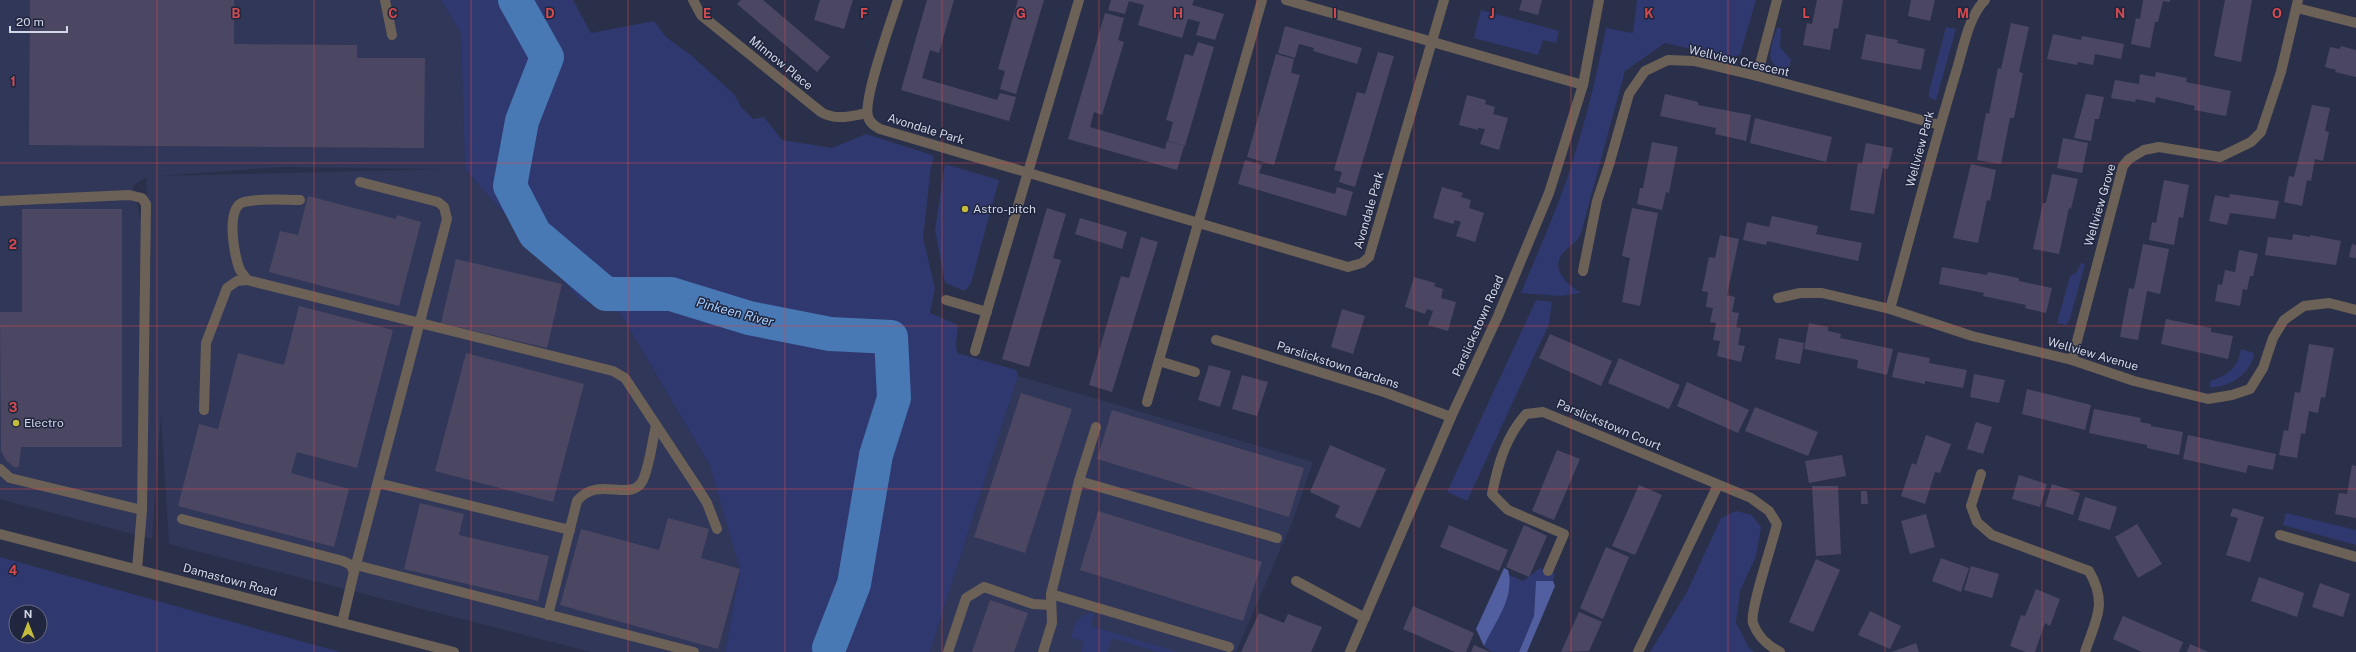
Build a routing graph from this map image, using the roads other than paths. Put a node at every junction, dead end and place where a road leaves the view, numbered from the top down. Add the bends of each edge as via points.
1 (385, 0) edge
2 (693, 0) edge
3 (898, 0) edge
4 (1079, 0) edge
5 (1262, 0) edge
6 (1286, 0) edge
7 (1444, 0) edge
8 (1599, 0) edge
9 (1777, 0) edge
10 (1985, 0) edge
11 (2297, 4) edge
12 (2356, 23) edge
13 (392, 35) dead end
14 (1431, 42) junction
15 (1757, 76) junction
16 (1583, 85) junction
17 (867, 113) junction
18 (1940, 125) junction
19 (1028, 174) junction
20 (360, 182) dead end
21 (300, 200) dead end
22 (0, 201) edge
23 (1197, 223) junction
24 (1584, 271) dead end
25 (247, 280) junction
26 (1778, 298) dead end
27 (946, 300) dead end
28 (1890, 309) junction
29 (2356, 310) edge
30 (986, 312) junction
31 (420, 322) junction
32 (1216, 340) dead end
33 (975, 351) dead end
34 (2072, 360) junction
35 (1159, 361) junction
36 (1195, 372) dead end
37 (1147, 402) dead end
38 (204, 410) dead end
39 (1452, 417) junction
40 (656, 426) junction
41 (1096, 426) dead end
42 (0, 469) edge
43 (1981, 474) dead end
44 (1079, 481) junction
45 (378, 483) junction
46 (1718, 485) junction
47 (142, 510) junction
48 (182, 519) dead end
49 (717, 529) dead end
50 (570, 530) junction
51 (0, 534) edge
52 (2280, 535) dead end
53 (1277, 538) dead end
54 (2356, 557) edge
55 (137, 569) junction
56 (355, 569) junction
57 (1548, 571) dead end
58 (1296, 581) dead end
59 (1051, 599) junction
60 (548, 615) junction
61 (1365, 618) junction
62 (342, 623) junction
63 (1229, 647) dead end
64 (454, 652) edge
65 (694, 652) edge
66 (948, 652) edge
67 (1043, 652) edge
68 (1350, 652) edge
69 (1638, 652) edge
70 (1780, 652) edge
71 (2085, 652) edge

1 - 13 street
2 - 17 street, Minnow Place via 701,15 821,112 839,118
3 - 17 street via 868,98
4 - 19 street
5 - 23 street
6 - 14 street
7 - 14 street, Avondale Park
8 - 16 street, Parslickstown Road
9 - 15 street
10 - 18 street, Wellview Park via 1978,6 1968,33
11 - 12 street, Wellview Grove
11 - 34 street, Wellview Grove via 2280,72 2261,132 2251,142 2220,156 2159,147 2144,150 2123,166
14 - 16 street
14 - 23 street, Avondale Park via 1369,257 1362,263 1348,267
15 - 18 street, Wellview Crescent
15 - 24 street, Wellview Crescent via 1694,61 1668,60 1645,71 1629,94 1597,201
16 - 39 street, Parslickstown Road via 1549,193 1498,316
17 - 19 street, Avondale Park via 872,124 889,134
18 - 28 street, Wellview Park
19 - 23 street, Avondale Park
19 - 30 street
20 - 31 street via 438,202 444,207 447,219
21 - 25 street via 243,202 236,208 233,215 235,255 240,271
22 - 47 street via 129,195 142,198 146,204
23 - 35 street
25 - 31 street
25 - 38 street via 238,281 227,288 206,343
26 - 28 street, Wellview Avenue via 1800,293 1822,293
27 - 30 street
28 - 34 street, Wellview Avenue via 1972,336
29 - 34 street, Wellview Avenue via 2329,303 2304,306 2284,320 2273,338 2263,368 2250,389 2232,395 2208,399 2134,380
30 - 33 street
31 - 40 street via 613,371 625,378
31 - 45 street
32 - 39 street, Parslickstown Gardens via 1384,392
35 - 36 street
35 - 37 street
39 - 61 street, Parslickstown Road
40 - 49 street via 707,503
40 - 50 street via 642,480 635,488 627,490 598,488 584,493 577,502
41 - 44 street
42 - 47 street via 10,478
43 - 71 street via 1971,506 1978,522 1992,535 2089,571 2098,586 2101,604
44 - 53 street
44 - 59 street
45 - 50 street
45 - 56 street
46 - 57 street, Parslickstown Court via 1543,412 1526,414 1515,426 1497,465 1492,494 1508,510 1564,534
46 - 69 street
46 - 70 street, Parslickstown Court via 1751,498 1769,511 1777,524 1755,601 1752,622 1761,640
47 - 55 street
48 - 56 street via 343,561
50 - 60 street
51 - 55 street, Damastown Road
52 - 54 street
55 - 62 street, Damastown Road
56 - 60 street
56 - 62 street
58 - 61 street
59 - 63 street
59 - 66 street via 1033,604 984,587 966,598
59 - 67 street via 1052,623
60 - 65 street
61 - 68 street, Parslickstown Road
62 - 64 street, Damastown Road

